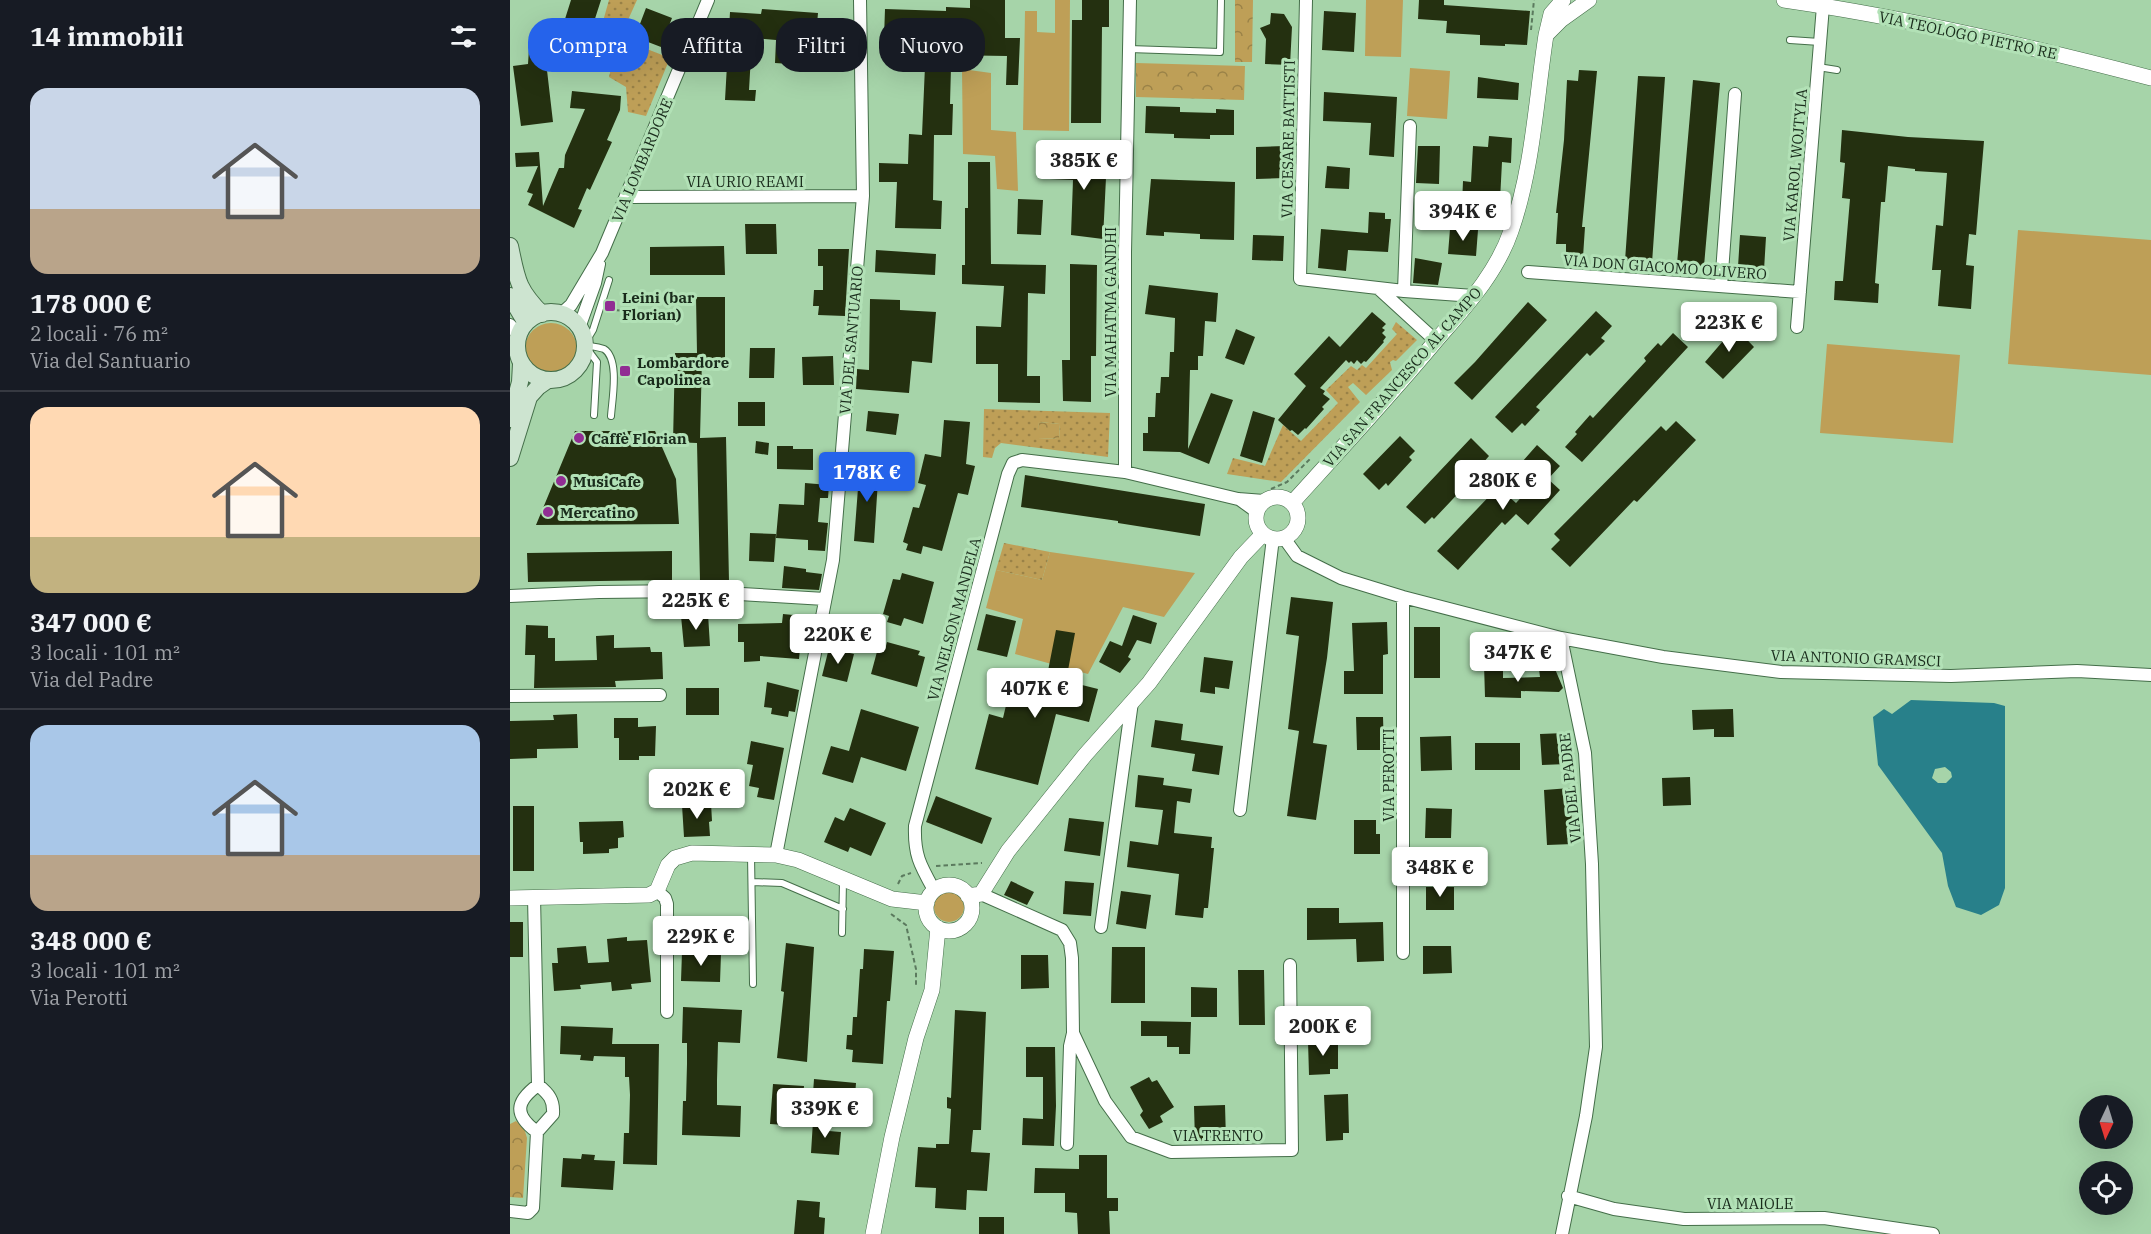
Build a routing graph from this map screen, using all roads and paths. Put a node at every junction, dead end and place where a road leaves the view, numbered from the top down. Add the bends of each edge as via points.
1 (708, 0) edge
2 (860, 0) edge
3 (1130, 0) edge
4 (1221, 0) edge
5 (1305, 0) edge
6 (1563, 0) edge
7 (1589, 0) edge
8 (1784, 0) edge
9 (1823, 6) junction
10 (1546, 34) junction
11 (1790, 40) dead end
12 (1820, 42) junction
13 (1129, 49) junction
14 (1818, 67) junction
15 (1837, 70) dead end
16 (2151, 78) edge
17 (1735, 94) dead end
18 (1410, 126) dead end
19 (863, 196) junction
20 (627, 197) junction
21 (510, 246) edge
22 (602, 253) junction
23 (1528, 272) dead end
24 (609, 280) dead end
25 (1721, 286) junction
26 (1378, 288) junction
27 (1404, 291) junction
28 (1800, 292) junction
29 (510, 296) edge
30 (1474, 296) junction
31 (606, 310) dead end
32 (634, 311) dead end
33 (542, 314) junction
34 (561, 314) junction
35 (1797, 327) dead end
36 (518, 328) edge
37 (579, 328) junction
38 (1436, 341) junction
39 (584, 345) junction
40 (521, 364) junction
41 (548, 380) junction
42 (594, 416) dead end
43 (611, 416) dead end
44 (510, 419) edge
45 (510, 458) edge
46 (1125, 472) junction
47 (1292, 503) junction
48 (1260, 507) junction
49 (1273, 537) junction
50 (510, 596) edge
51 (1403, 597) junction
52 (825, 599) junction
53 (1561, 638) junction
54 (2151, 675) edge
55 (660, 695) dead end
56 (510, 696) edge
57 (1132, 702) junction
58 (1240, 810) dead end
59 (752, 855) junction
60 (776, 855) junction
61 (843, 878) junction
62 (753, 882) junction
63 (657, 891) junction
64 (974, 895) junction
65 (534, 897) junction
66 (930, 897) junction
67 (510, 898) edge
68 (843, 909) junction
69 (1101, 927) dead end
70 (938, 928) junction
71 (842, 933) dead end
72 (1403, 953) dead end
73 (1290, 965) dead end
74 (753, 984) dead end
75 (667, 1012) dead end
76 (1073, 1033) junction
77 (538, 1085) junction
78 (537, 1132) junction
79 (1067, 1144) dead end
80 (1568, 1196) junction
81 (510, 1211) edge
82 (873, 1234) edge
83 (1562, 1234) edge
84 (1933, 1234) edge

1 - 20 street, VIA LOMBARDORE
2 - 19 street, VIA DEL SANTUARIO
3 - 13 street, VIA MAHATMA GANDHI
4 - 13 lane via 1220,52
5 - 26 street, VIA CESARE BATTISTI via 1299,279
6 - 10 street, VIA SAN FRANCESCO AL CAMPO via 1551,14
7 - 10 street
8 - 9 street, VIA TEOLOGO PIETRO RE
9 - 12 street, VIA KAROL WOJTYLA
9 - 16 street, VIA TEOLOGO PIETRO RE via 1942,27
10 - 30 street, VIA SAN FRANCESCO AL CAMPO via 1524,192 1510,234
11 - 12 lane
12 - 14 street, VIA KAROL WOJTYLA
13 - 46 street, VIA MAHATMA GANDHI
14 - 15 lane
14 - 28 street, VIA KAROL WOJTYLA
17 - 25 street
18 - 27 street
19 - 20 street, VIA URIO REAMI
19 - 52 street, VIA DEL SANTUARIO via 833,560
20 - 22 street, VIA LOMBARDORE
21 - 33 main road via 519,287
22 - 34 street, VIA LOMBARDORE via 571,305
22 - 37 street, VIA LOMBARDORE
23 - 25 street, VIA DON GIACOMO OLIVERO
24 - 39 lane via 593,330
25 - 28 street, VIA DON GIACOMO OLIVERO
26 - 27 street
26 - 38 street
27 - 30 street
28 - 35 street, VIA KAROL WOJTYLA
29 - 36 main road
30 - 38 street, VIA SAN FRANCESCO AL CAMPO
31 - 32 path
33 - 34 main road
33 - 36 main road
34 - 37 main road
36 - 40 main road
37 - 39 main road
38 - 47 street, VIA SAN FRANCESCO AL CAMPO
39 - 41 main road via 577,368 559,380
39 - 42 lane via 597,362
39 - 43 lane via 603,349 610,355 614,367
40 - 41 main road via 530,373
40 - 44 main road
41 - 45 main road via 529,397
46 - 48 street
46 - 66 street, VIA NELSON MANDELA via 1022,460 1013,464 1008,474 915,826 914,846
47 - 48 street via 1281,497 1269,498
47 - 49 street via 1298,516 1295,529
48 - 49 street via 1257,524
49 - 51 street via 1297,556 1341,578
49 - 57 street via 1241,557
49 - 58 street
50 - 52 street via 690,591
51 - 53 street
51 - 72 street, VIA PEROTTI
52 - 60 street, VIA DEL SANTUARIO
53 - 54 street, VIA ANTONIO GRAMSCI via 1663,657 1780,672 1951,676 2078,671
53 - 80 street, VIA DEL PADRE via 1584,753 1593,864 1596,1047
55 - 56 street
57 - 64 street
57 - 69 street
59 - 60 street
59 - 62 lane
59 - 63 street via 692,853 675,858
60 - 61 street
61 - 66 street via 892,899
61 - 68 lane
62 - 68 lane via 782,884
62 - 74 lane
63 - 65 street via 649,895
63 - 75 street via 667,904
64 - 66 street via 951,885
64 - 70 street via 967,923 953,931
64 - 76 street, VIA TRENTO via 1062,930 1070,943 1072,958
65 - 67 street
65 - 77 street
66 - 70 street via 928,918
68 - 71 lane
70 - 82 street via 932,990 892,1137
73 - 76 street, VIA TRENTO via 1292,1150 1171,1152 1131,1137 1105,1101
76 - 79 street
77 - 78 street via 554,1102 553,1114
77 - 78 street via 525,1094 520,1104 521,1116
78 - 81 street via 533,1208 528,1213
80 - 83 street, VIA DEL PADRE
80 - 84 street, VIA MAIOLE via 1614,1209 1683,1219 1824,1218

